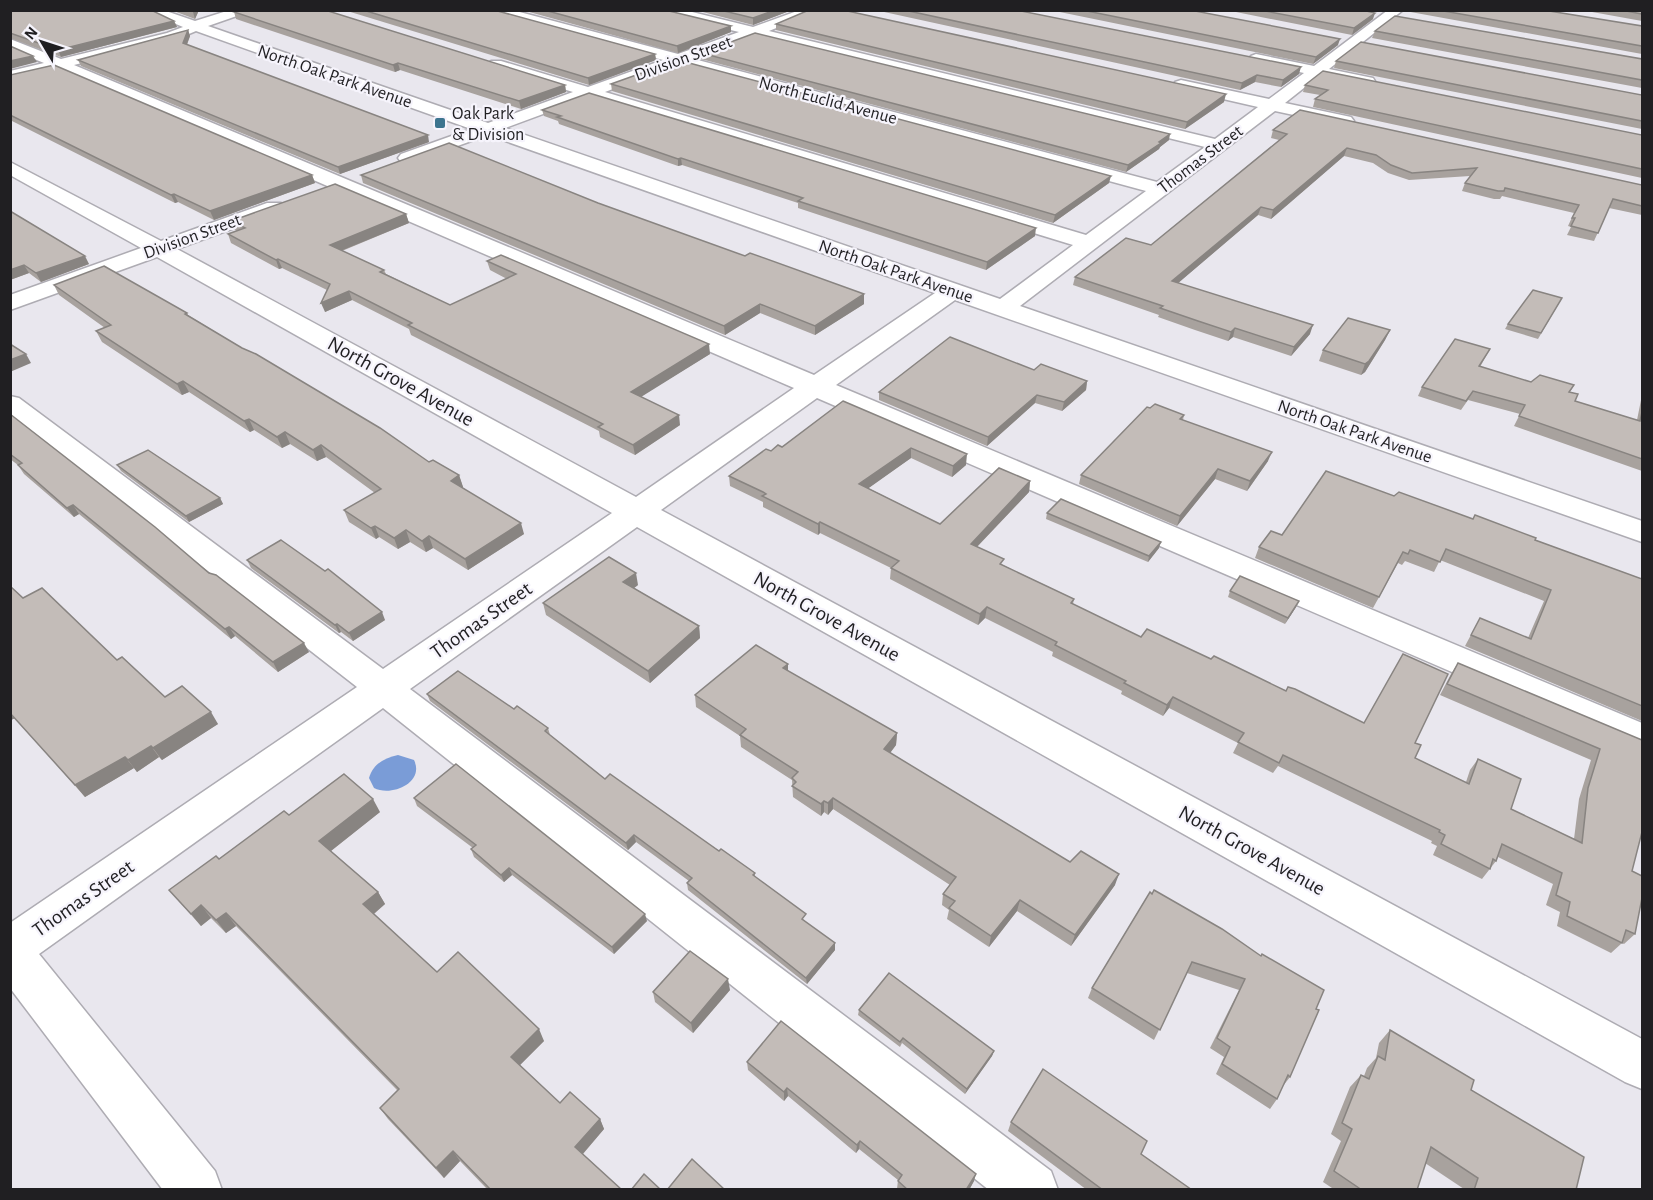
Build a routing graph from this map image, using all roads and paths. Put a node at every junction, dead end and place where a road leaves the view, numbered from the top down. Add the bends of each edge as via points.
1 (149, 10) edge
2 (248, 10) edge
3 (495, 10) edge
4 (665, 10) edge
5 (814, 10) edge
6 (1369, 12) edge
7 (1398, 15) edge
8 (195, 27) junction
9 (754, 32) junction
10 (1334, 38) edge
11 (1356, 42) junction
12 (10, 43) edge
13 (1374, 45) edge
14 (1236, 55) edge
15 (679, 60) junction
16 (484, 61) edge
17 (60, 64) junction
18 (1317, 71) junction
19 (10, 76) edge
20 (1167, 82) edge
21 (1382, 84) edge
22 (589, 92) junction
23 (1272, 105) junction
24 (1363, 124) edge
25 (488, 129) junction
26 (1220, 145) junction
27 (393, 163) edge
28 (10, 167) edge
29 (350, 179) junction
30 (1161, 189) junction
31 (1089, 243) junction
32 (161, 248) junction
33 (952, 291) junction
34 (10, 303) edge
35 (1003, 309) junction
36 (816, 386) junction
37 (10, 404) edge
38 (637, 511) junction
39 (1642, 532) edge
40 (383, 688) junction
41 (1642, 739) edge
42 (10, 950) edge
43 (1642, 1065) edge
44 (196, 1190) edge
45 (1032, 1190) edge

1 - 8 street, North Oak Park Avenue
2 - 8 street
3 - 15 street, North Euclid Avenue
4 - 9 street
5 - 9 street, Division Street
6 - 7 street
7 - 11 street, Thomas Street
8 - 17 street
8 - 25 street, North Oak Park Avenue
9 - 15 street, Division Street
9 - 26 street
10 - 11 street
11 - 13 street
11 - 18 street, Thomas Street
12 - 17 street
14 - 18 street
15 - 22 street, Division Street
15 - 30 street, North Euclid Avenue
16 - 22 street
17 - 19 street
17 - 29 street
18 - 21 street
18 - 23 street, Thomas Street
20 - 23 street
22 - 25 street, Division Street
22 - 31 street
23 - 24 street
23 - 26 street, Thomas Street
25 - 27 street, Division Street
25 - 33 street, North Oak Park Avenue
26 - 30 street, Thomas Street
28 - 32 street, North Grove Avenue
29 - 32 street, Division Street
29 - 36 street
30 - 31 street, Thomas Street
31 - 35 street, Thomas Street
32 - 34 street, Division Street
32 - 38 street, North Grove Avenue
33 - 35 street, North Oak Park Avenue
33 - 36 street, Thomas Street
35 - 39 street, North Oak Park Avenue
36 - 38 street, Thomas Street
36 - 41 street
37 - 40 street
38 - 40 street, Thomas Street
38 - 43 street, North Grove Avenue
40 - 42 street, Thomas Street
40 - 45 street
42 - 44 street

